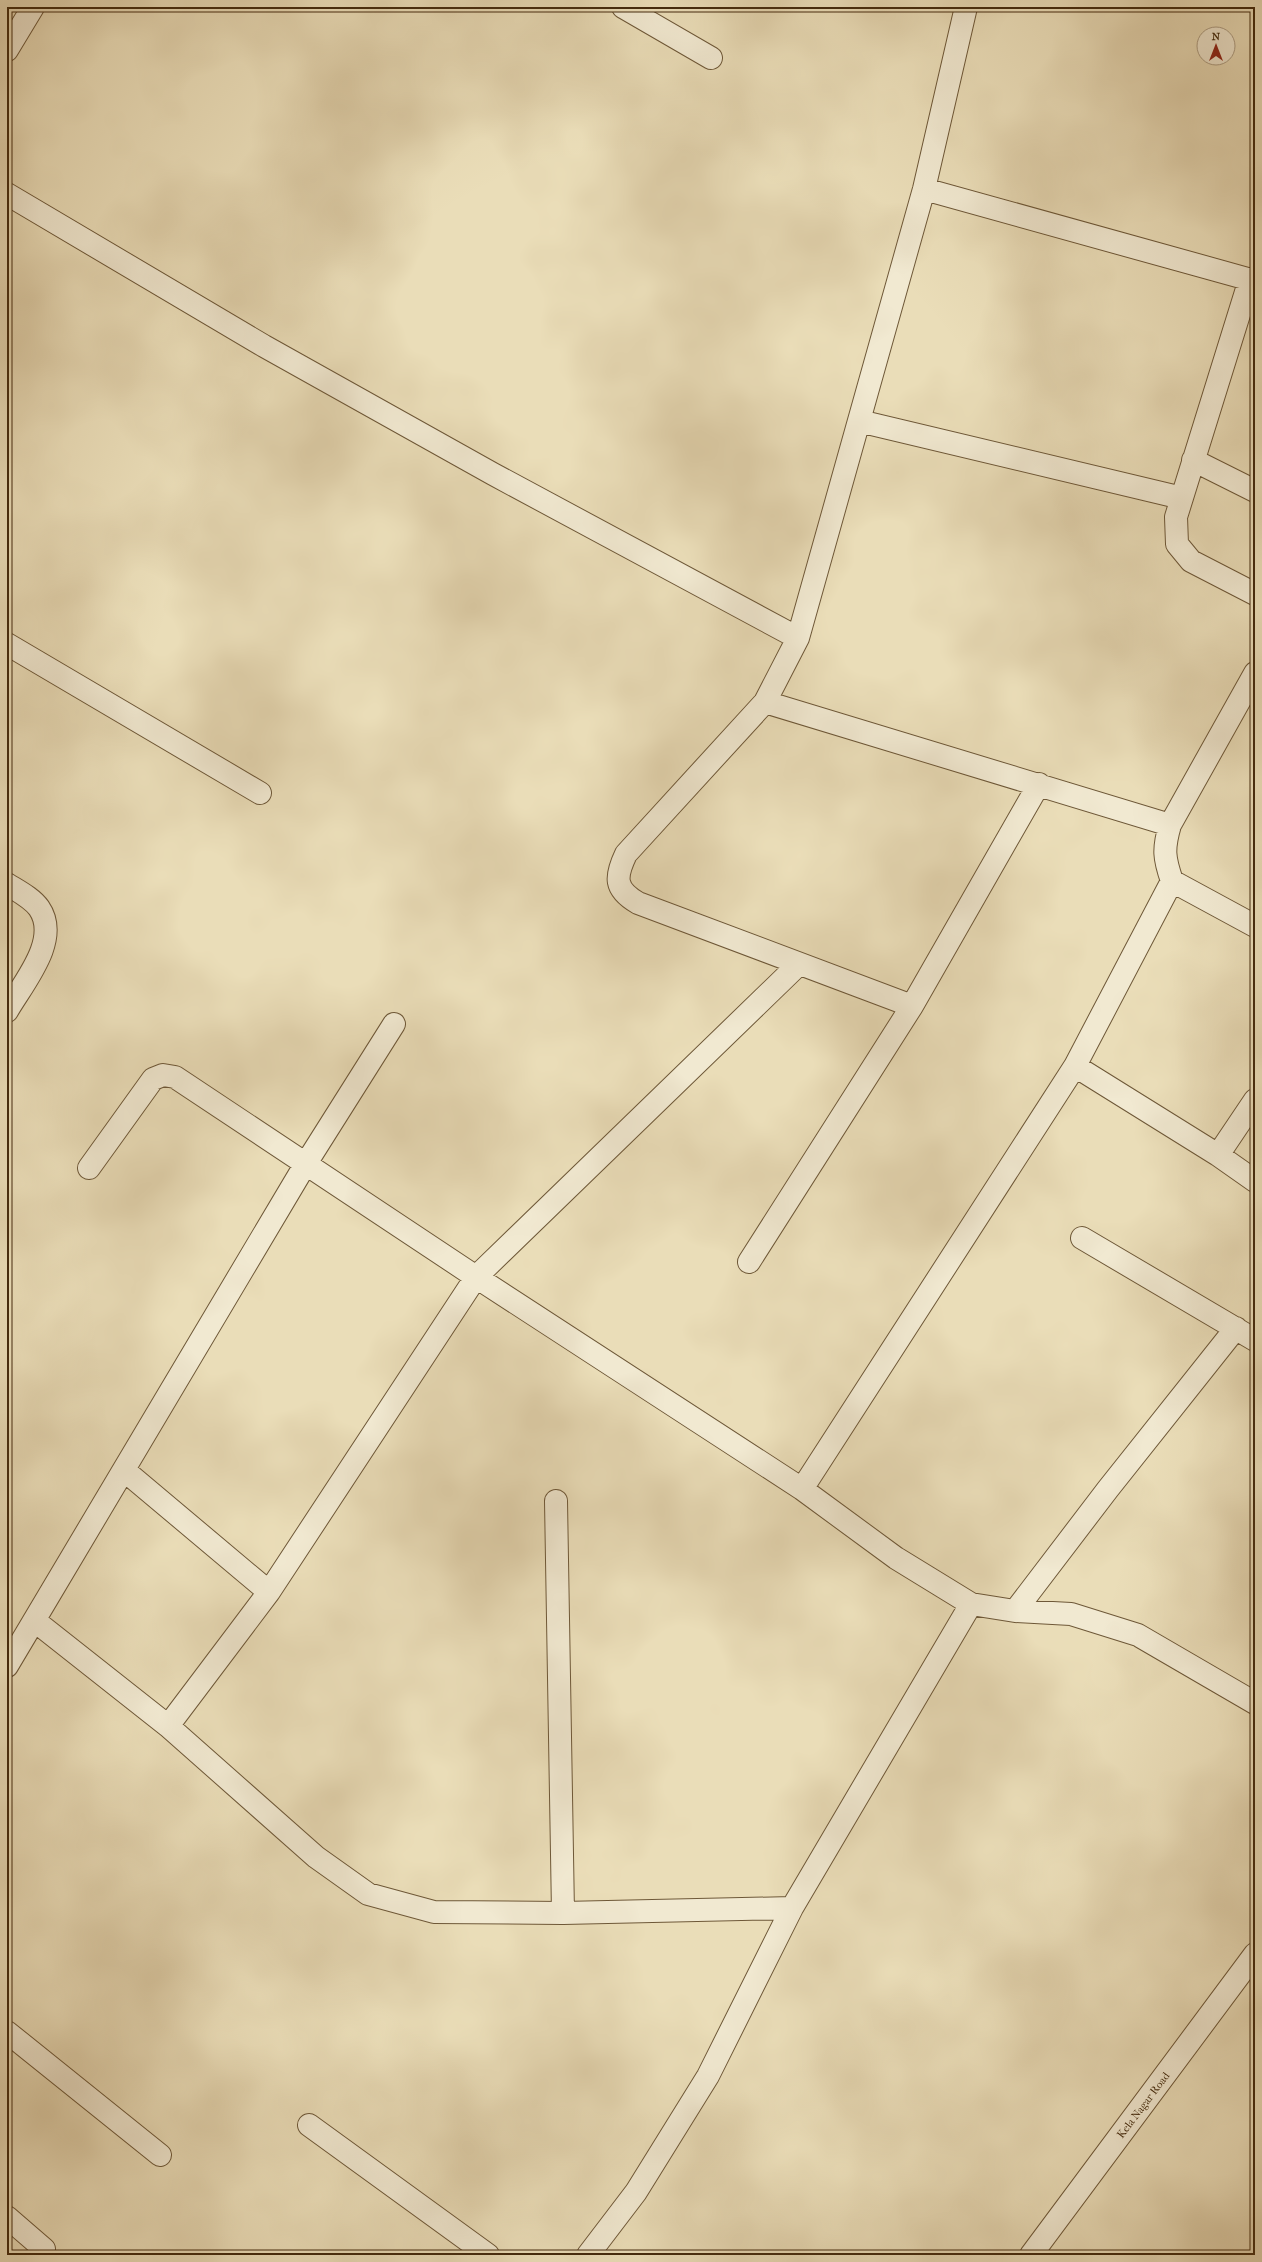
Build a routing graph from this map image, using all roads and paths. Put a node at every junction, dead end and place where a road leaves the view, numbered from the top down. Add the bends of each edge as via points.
1 (33, 7) edge
2 (623, 7) edge
3 (966, 7) edge
4 (12, 25) edge
5 (7, 50) edge
6 (711, 58) dead end
7 (924, 189) junction
8 (7, 194) edge
9 (1252, 280) edge
10 (859, 421) junction
11 (1193, 460) junction
12 (1255, 490) edge
13 (1182, 498) junction
14 (1255, 594) edge
15 (798, 638) junction
16 (7, 644) edge
17 (1255, 673) edge
18 (765, 702) junction
19 (1039, 784) junction
20 (260, 793) dead end
21 (1170, 825) junction
22 (1172, 881) junction
23 (7, 884) edge
24 (1255, 926) edge
25 (800, 964) junction
26 (912, 1006) junction
27 (7, 1011) edge
28 (394, 1024) dead end
29 (1075, 1066) junction
30 (1255, 1100) edge
31 (1218, 1155) junction
32 (305, 1165) junction
33 (89, 1168) dead end
34 (1255, 1181) edge
35 (1082, 1238) dead end
36 (749, 1262) dead end
37 (476, 1277) junction
38 (1236, 1328) junction
39 (1255, 1340) edge
40 (124, 1471) junction
41 (802, 1489) junction
42 (556, 1501) dead end
43 (269, 1592) junction
44 (971, 1604) junction
45 (1015, 1611) junction
46 (35, 1621) junction
47 (7, 1666) edge
48 (1255, 1703) edge
49 (168, 1726) junction
50 (792, 1908) junction
51 (562, 1913) junction
52 (1255, 1954) edge
53 (7, 2032) edge
54 (309, 2125) dead end
55 (160, 2155) dead end
56 (7, 2216) edge
57 (44, 2249) dead end
58 (488, 2255) edge
59 (588, 2255) edge
60 (1031, 2255) edge

1 - 4 street
2 - 6 street
3 - 7 street
4 - 5 street
7 - 9 street
7 - 10 street
8 - 15 street via 264,346 465,459
9 - 11 street
10 - 13 street
10 - 15 street
11 - 12 street
11 - 13 street
13 - 14 street via 1176,517 1177,544 1191,561
15 - 18 street
16 - 20 street
17 - 21 street
18 - 19 street
18 - 25 street via 626,854 618,870 618,884 626,896 638,903
19 - 21 street
19 - 26 street
21 - 22 street via 1165,842 1165,858
22 - 24 street
22 - 29 street
23 - 27 street via 39,908 47,927 45,946
25 - 26 street
25 - 37 street
26 - 36 street
28 - 32 street
29 - 31 street
29 - 41 street
30 - 31 street
31 - 34 street
32 - 33 street via 175,1077 163,1075 153,1079
32 - 37 street
32 - 40 street
35 - 38 street
37 - 41 street
37 - 43 street
38 - 39 street
38 - 45 street
40 - 43 street
40 - 46 street
41 - 44 street via 896,1558
42 - 51 street
43 - 49 street
44 - 45 street
44 - 50 street
45 - 48 street via 1071,1614 1138,1635
46 - 47 street
46 - 49 street
49 - 51 street via 316,1857 368,1894 434,1912
50 - 51 street
50 - 59 street via 708,2076 636,2192
52 - 60 street, Kela Nagar Road
53 - 55 street
54 - 58 street
56 - 57 street

